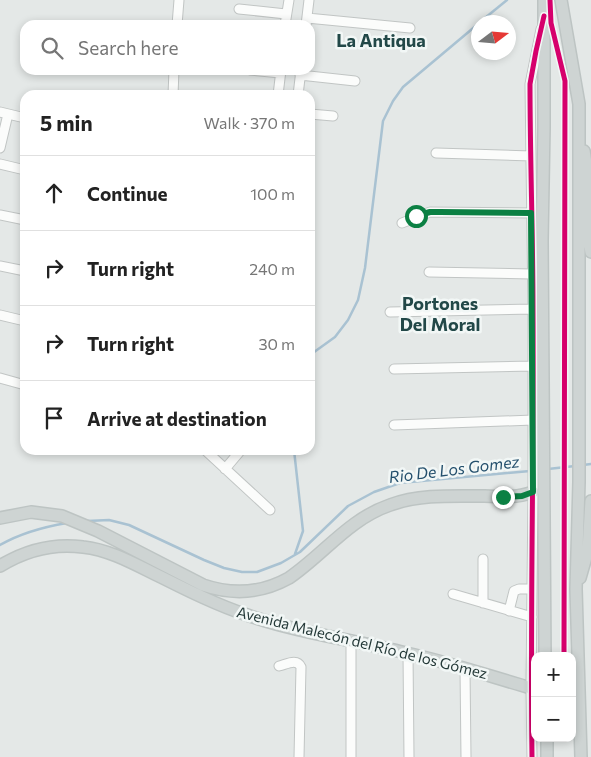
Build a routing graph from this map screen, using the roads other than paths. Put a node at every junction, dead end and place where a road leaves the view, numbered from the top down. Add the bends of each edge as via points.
1 (179, 0) edge
2 (289, 0) edge
3 (309, 0) edge
4 (544, 0) edge
5 (561, 0) edge
6 (239, 9) dead end
7 (286, 14) junction
8 (544, 16) junction
9 (177, 20) edge
10 (285, 20) edge
11 (306, 20) edge
12 (315, 22) edge
13 (410, 28) dead end
14 (174, 75) edge
15 (280, 75) edge
16 (300, 75) edge
17 (314, 75) edge
18 (356, 81) dead end
19 (173, 90) edge
20 (279, 90) edge
21 (298, 90) edge
22 (4, 113) edge
23 (315, 114) edge
24 (333, 116) dead end
25 (20, 117) edge
26 (579, 135) junction
27 (0, 148) edge
28 (436, 152) dead end
29 (530, 156) junction
30 (0, 164) edge
31 (20, 169) edge
32 (531, 213) junction
33 (0, 215) edge
34 (20, 219) edge
35 (402, 223) dead end
36 (591, 252) edge
37 (0, 266) edge
38 (20, 270) edge
39 (429, 272) dead end
40 (532, 274) junction
41 (533, 309) junction
42 (390, 312) dead end
43 (0, 315) edge
44 (20, 320) edge
45 (533, 366) junction
46 (394, 370) dead end
47 (0, 378) edge
48 (20, 384) edge
49 (533, 420) junction
50 (394, 425) dead end
51 (211, 455) edge
52 (237, 455) edge
53 (538, 457) junction
54 (226, 469) junction
55 (537, 492) junction
56 (591, 500) edge
57 (270, 510) dead end
58 (0, 518) edge
59 (483, 559) dead end
60 (0, 566) edge
61 (532, 589) junction
62 (576, 590) junction
63 (453, 594) dead end
64 (483, 603) junction
65 (509, 611) junction
66 (532, 617) junction
67 (351, 640) junction
68 (545, 652) edge
69 (408, 653) junction
70 (279, 666) dead end
71 (465, 669) junction
72 (530, 688) junction
73 (547, 742) edge
74 (299, 757) edge
75 (350, 757) edge
76 (409, 757) edge
77 (466, 757) edge
78 (532, 757) edge
79 (547, 757) edge
80 (581, 757) edge

1 - 9 street
2 - 7 street
3 - 11 street
4 - 8 main road
5 - 26 main road via 579,104
6 - 7 street
7 - 10 street
8 - 29 street via 530,84
8 - 53 main road
12 - 13 street
14 - 19 street
15 - 20 street
16 - 21 street
17 - 18 street
22 - 25 street
22 - 27 street
23 - 24 street
26 - 36 main road via 587,165
26 - 62 main road
28 - 29 street
29 - 32 street
30 - 31 street
32 - 35 street via 430,212
32 - 40 street
33 - 34 street
37 - 38 street
39 - 40 street
40 - 41 street
41 - 42 street
41 - 45 street
43 - 44 street
45 - 46 street
45 - 49 street
47 - 48 street
49 - 50 street
49 - 53 street
51 - 54 street
52 - 54 street
53 - 55 main road
54 - 57 street
55 - 58 main road, Avenida Malecón del Río de los Gómez via 512,497 426,498 391,504 359,519 279,584 240,592 215,589 177,573 76,521 31,512
55 - 61 street
55 - 68 main road
56 - 62 main road via 587,556
59 - 64 street
60 - 67 main road, Avenida Malecón del Río de los Gómez via 27,552 46,547 85,547 126,560 250,616
61 - 65 street via 514,591
61 - 66 street
62 - 80 main road
63 - 64 street
64 - 65 street
65 - 66 street
66 - 72 street
67 - 69 main road, Avenida Malecón del Río de los Gómez
67 - 75 street
69 - 71 main road, Avenida Malecón del Río de los Gómez
69 - 76 street
70 - 74 street via 296,662 301,667
71 - 72 main road, Avenida Malecón del Río de los Gómez
71 - 77 street
72 - 78 street
73 - 79 main road

